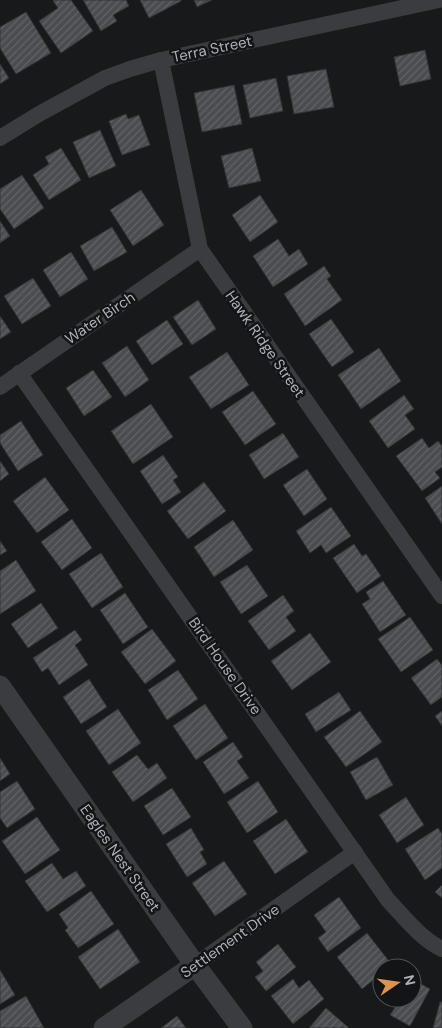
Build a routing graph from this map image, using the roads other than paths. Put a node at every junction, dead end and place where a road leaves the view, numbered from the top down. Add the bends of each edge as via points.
1 (439, 0) edge
2 (161, 60) junction
3 (0, 138) edge
4 (200, 250) junction
5 (19, 373) junction
6 (0, 387) edge
7 (442, 596) edge
8 (0, 686) edge
9 (355, 852) junction
10 (442, 949) edge
11 (195, 965) junction
12 (104, 1028) edge
13 (242, 1028) edge

1 - 2 street, Terra Street
2 - 3 street, Terra Street via 105,78
2 - 4 street, Hawk Ridge Street
4 - 5 street, Water Birch
4 - 7 street, Hawk Ridge Street
5 - 6 street, Water Birch
5 - 9 street, Bird House Drive
8 - 11 street, Eagles Nest Street
9 - 10 street, Bird House Drive via 388,900 418,931
9 - 11 street, Settlement Drive
11 - 12 street, Settlement Drive
11 - 13 street, Eagles Nest Street

